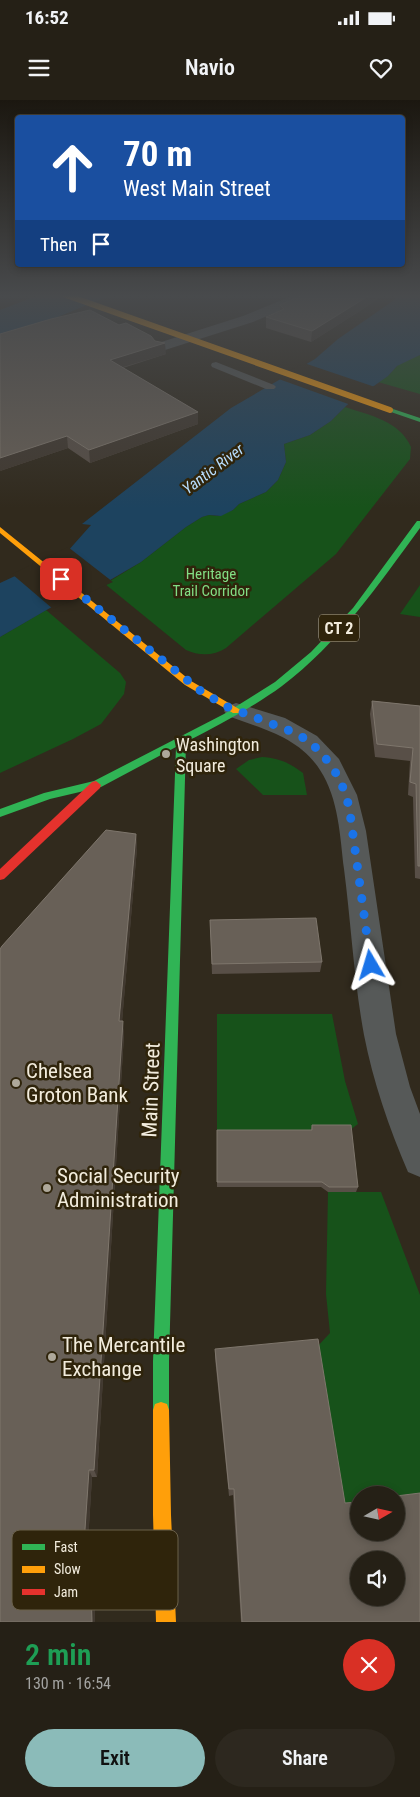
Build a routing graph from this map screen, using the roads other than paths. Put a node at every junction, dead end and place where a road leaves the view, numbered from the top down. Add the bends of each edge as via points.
1 (219, 366) edge
2 (266, 366) edge
3 (270, 387) dead end
4 (420, 420) edge
5 (420, 524) edge
6 (0, 529) edge
7 (236, 711) junction
8 (181, 740) junction
9 (97, 784) junction
10 (0, 814) edge
11 (0, 876) edge
12 (420, 1160) edge
13 (163, 1530) edge

1 - 3 lane
2 - 4 main road, bridge
5 - 7 main road, CT 2 via 367,596 324,644 284,679
6 - 7 main road via 188,683
7 - 8 main road, CT 2
7 - 12 street via 275,724 309,741 324,756 342,785 353,831 380,1034 393,1087
8 - 9 main road, CT 2
8 - 13 main road, Main Street via 160,1361
9 - 10 main road, CT 2 via 62,792
9 - 11 main road, CT 2

